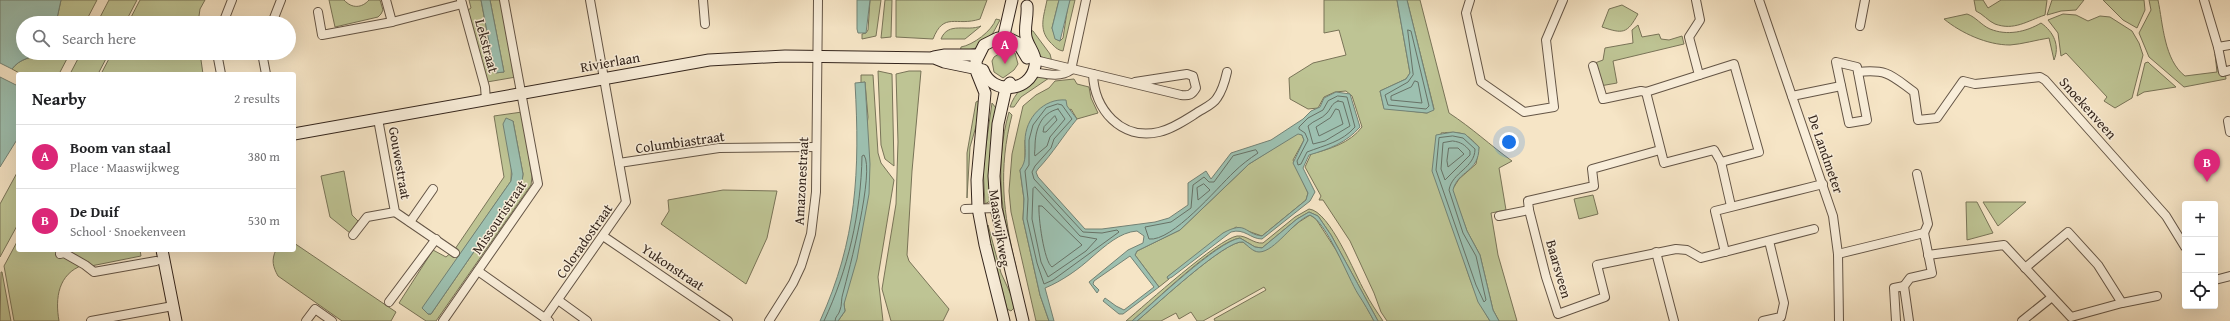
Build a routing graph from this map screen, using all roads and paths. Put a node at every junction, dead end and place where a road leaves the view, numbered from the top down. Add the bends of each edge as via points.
1 (232, 0) edge
2 (282, 0) edge
3 (386, 0) edge
4 (504, 0) edge
5 (590, 0) edge
6 (703, 0) edge
7 (818, 0) edge
8 (1007, 0) edge
9 (1012, 0) edge
10 (1086, 0) edge
11 (1470, 0) edge
12 (1563, 0) edge
13 (1696, 0) edge
14 (1759, 0) edge
15 (1874, 0) edge
16 (2204, 0) edge
17 (1864, 1) edge
18 (462, 2) edge
19 (1028, 3) edge
20 (318, 12) dead end
21 (226, 16) edge
22 (275, 16) edge
23 (392, 22) junction
24 (705, 24) dead end
25 (1860, 26) dead end
26 (1001, 38) junction
27 (1022, 42) junction
28 (2230, 45) edge
29 (2218, 47) junction
30 (977, 54) junction
31 (817, 55) junction
32 (934, 58) junction
33 (1031, 59) junction
34 (218, 60) edge
35 (263, 60) edge
36 (1593, 66) dead end
37 (979, 69) junction
38 (1071, 70) junction
39 (2230, 70) edge
40 (221, 72) edge
41 (266, 72) edge
42 (1033, 72) junction
43 (1227, 72) dead end
44 (1858, 72) junction
45 (1093, 74) junction
46 (1699, 75) junction
47 (604, 78) junction
48 (1134, 82) junction
49 (987, 83) junction
50 (1841, 86) junction
51 (1012, 87) junction
52 (1646, 92) junction
53 (522, 93) junction
54 (1792, 96) junction
55 (486, 100) junction
56 (378, 119) junction
57 (2228, 121) dead end
58 (2230, 132) edge
59 (296, 134) edge
60 (816, 148) junction
61 (1660, 150) junction
62 (1721, 162) junction
63 (619, 163) junction
64 (1917, 174) dead end
65 (1823, 184) junction
66 (432, 189) dead end
67 (1732, 206) junction
68 (978, 208) junction
69 (996, 208) junction
70 (965, 209) dead end
71 (1529, 210) junction
72 (395, 212) junction
73 (1499, 216) dead end
74 (410, 222) junction
75 (1814, 229) dead end
76 (1924, 233) junction
77 (353, 235) dead end
78 (603, 236) junction
79 (436, 239) junction
80 (1769, 242) junction
81 (2182, 242) edge
82 (162, 252) edge
83 (1656, 252) junction
84 (1725, 252) junction
85 (454, 253) dead end
86 (60, 254) dead end
87 (1838, 254) junction
88 (1928, 255) junction
89 (156, 261) dead end
90 (2025, 268) junction
91 (478, 272) junction
92 (2230, 276) edge
93 (2218, 279) edge
94 (1904, 286) junction
95 (2157, 296) dead end
96 (2052, 297) junction
97 (558, 300) junction
98 (389, 302) dead end
99 (2122, 303) junction
100 (173, 306) junction
101 (547, 319) edge
102 (91, 321) edge
103 (176, 321) edge
104 (306, 321) edge
105 (332, 321) edge
106 (443, 321) edge
107 (587, 321) edge
108 (728, 321) edge
109 (769, 321) edge
110 (1004, 321) edge
111 (1023, 321) edge
112 (1674, 321) edge
113 (1763, 321) edge
114 (1839, 321) edge
115 (1896, 321) edge
116 (1909, 321) edge
117 (2022, 321) edge

1 - 21 street
2 - 22 street
3 - 23 street
4 - 53 street, Missouristraat
5 - 47 street, Coloradostraat
6 - 24 street
7 - 31 street, Amazonestraat
8 - 26 street
9 - 26 street
10 - 38 street
11 - 12 street via 1466,13 1481,82 1524,112 1554,107 1546,40
13 - 46 street via 1700,20 1689,37
14 - 54 street, De Landmeter
15 - 17 street
16 - 29 street
17 - 25 street
18 - 23 street
18 - 55 street, Lekstraat via 485,87
19 - 27 street via 1023,13
20 - 23 street via 322,35
26 - 27 street
26 - 30 street via 984,45
26 - 37 street via 999,45 985,55
27 - 33 street
28 - 29 street
29 - 39 street via 2223,72
30 - 32 street, Rivierlaan
30 - 37 street
31 - 32 street, Rivierlaan
31 - 47 street, Rivierlaan via 710,60
31 - 60 street, Amazonestraat
32 - 37 street, Rivierlaan
33 - 38 street
33 - 42 street
33 - 51 street via 1026,71
34 - 40 street
35 - 41 street
36 - 52 street via 1603,99 1641,90
37 - 49 street
38 - 42 street via 1059,75
38 - 45 street
42 - 51 street via 1026,82
43 - 45 street via 1217,99 1173,127 1150,133 1132,132 1122,128 1109,117 1097,98
44 - 50 street via 1857,67 1836,62
44 - 50 street via 1867,120 1849,123
44 - 81 street, Snoekenveen via 1887,72 1914,92 1918,120 1937,118 1963,81 1974,84 2040,77 2166,216
45 - 48 street
46 - 52 street
46 - 62 street via 1734,64 1758,152
47 - 53 street, Rivierlaan
47 - 63 street, Coloradostraat
48 - 48 street via 1188,96 1196,88 1193,76 1187,74
49 - 51 street
49 - 68 street, Maaswijkweg via 988,107 984,115 977,180
50 - 54 street
51 - 69 street, Maaswijkweg via 1003,125 998,133 994,176
52 - 61 street
53 - 55 street, Rivierlaan
53 - 91 street, Missouristraat via 538,184
54 - 65 street, De Landmeter
55 - 56 street, Rivierlaan
56 - 59 street, Rivierlaan
56 - 72 street, Gouwestraat
57 - 58 street
60 - 63 street, Columbiastraat via 719,148
60 - 109 street, Amazonestraat via 816,192 811,234 793,283
61 - 62 street via 1664,163 1714,150
61 - 71 street via 1592,169 1594,186 1528,201
62 - 67 street
63 - 78 street, Coloradostraat via 626,202
64 - 76 street via 1928,224
65 - 67 street
65 - 87 street, De Landmeter via 1833,216
66 - 74 street
67 - 84 street via 1715,211
68 - 69 street
68 - 70 street
68 - 110 street, Maaswijkweg
69 - 111 street, Maaswijkweg
71 - 73 street
71 - 83 street, Baarsveen via 1558,314 1604,297 1597,265
72 - 74 street, Gouwestraat
72 - 77 street, Gouwestraat via 367,217
74 - 79 street, Gouwestraat
75 - 80 street, Baarsveen
76 - 87 street
76 - 88 street
78 - 97 street, Coloradostraat
78 - 108 street, Yukonstraat
79 - 85 street, Gouwestraat
79 - 98 street
80 - 84 street, Baarsveen
80 - 113 street via 1784,303 1780,317
82 - 100 street
83 - 84 street, Baarsveen via 1687,250 1701,258
83 - 112 street
86 - 89 street via 64,253 94,272
87 - 114 street, De Landmeter
88 - 90 street via 2004,245
88 - 94 street via 1932,273 1910,278
90 - 96 street
90 - 99 street via 2068,232 2098,265
91 - 101 street
91 - 106 street, Missouristraat
92 - 93 street
94 - 115 street via 1894,288
94 - 116 street
95 - 99 street
96 - 99 street via 2071,318
96 - 117 street
97 - 101 street, Coloradostraat
97 - 107 street
100 - 102 street
100 - 103 street
104 - 105 street via 315,309

